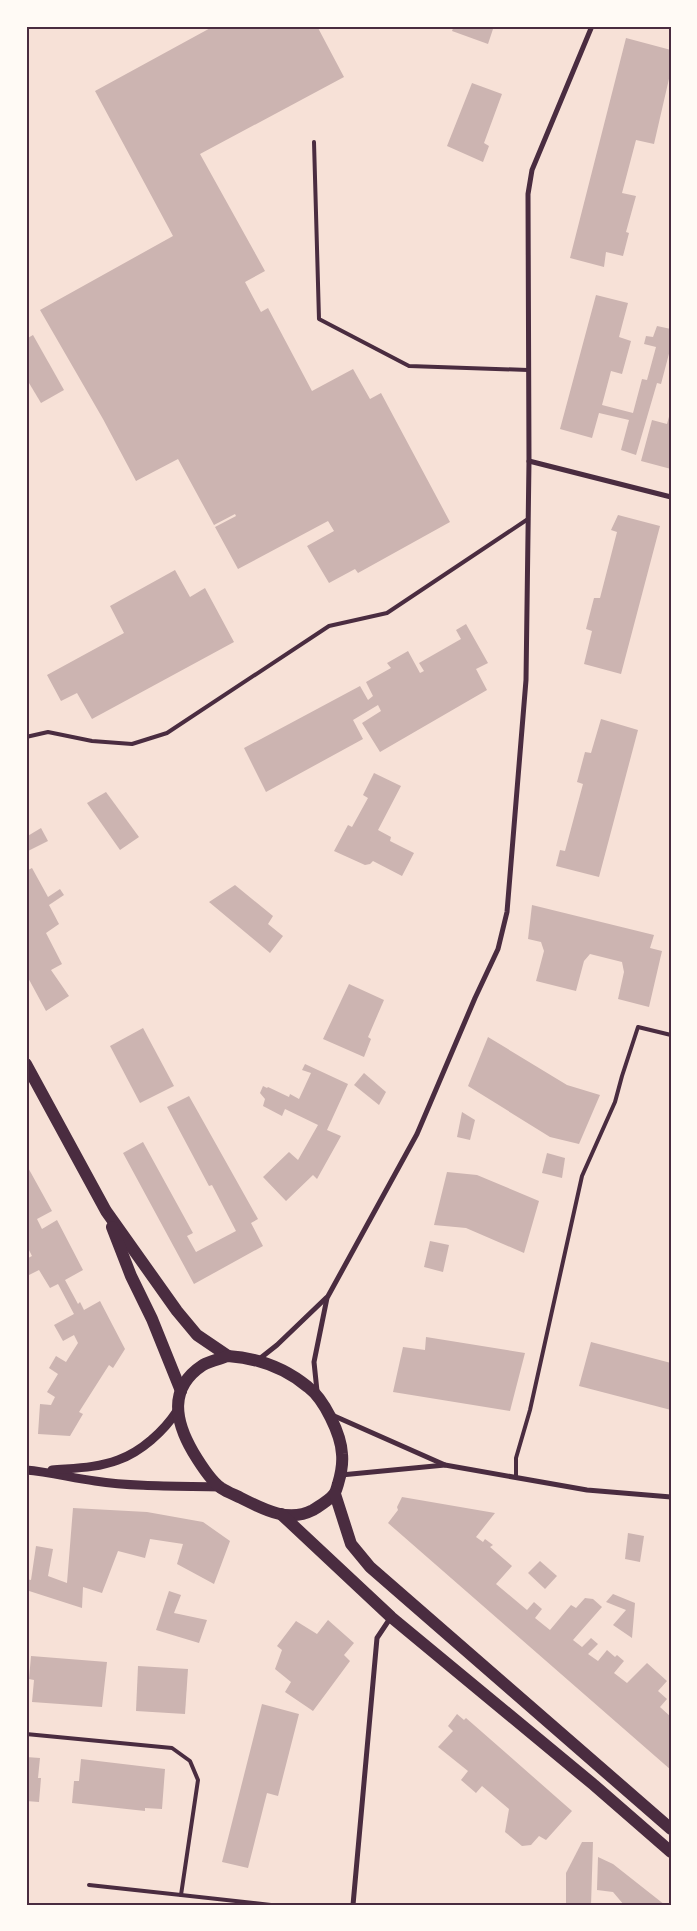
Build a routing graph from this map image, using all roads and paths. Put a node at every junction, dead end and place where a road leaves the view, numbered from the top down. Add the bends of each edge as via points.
1 (592, 26) edge
2 (314, 142) dead end
3 (528, 370) junction
4 (529, 461) junction
5 (671, 497) edge
6 (528, 518) junction
7 (26, 737) edge
8 (671, 1035) edge
9 (26, 1064) edge
10 (106, 1211) junction
11 (326, 1298) junction
12 (228, 1356) junction
13 (257, 1361) junction
14 (181, 1391) junction
15 (317, 1397) junction
16 (177, 1411) junction
17 (327, 1412) junction
18 (446, 1465) junction
19 (26, 1470) edge
20 (42, 1471) junction
21 (341, 1475) junction
22 (516, 1477) junction
23 (220, 1487) junction
24 (335, 1494) junction
25 (671, 1497) edge
26 (281, 1514) junction
27 (392, 1617) junction
28 (26, 1734) edge
29 (671, 1830) edge
30 (671, 1852) edge
31 (89, 1885) dead end
32 (181, 1895) junction
33 (271, 1905) edge
34 (353, 1905) edge

1 - 3 street via 532,170 527,223
2 - 3 lane via 319,318 409,366
3 - 4 street
4 - 5 street
4 - 6 street
6 - 7 lane via 387,613 329,626 167,733 132,744 92,741 48,732
6 - 11 street via 526,680 507,912 498,949 417,1134
8 - 22 lane via 638,1027 615,1102 582,1176 530,1410 516,1458
9 - 10 main road
10 - 12 main road via 197,1335
10 - 14 main road
11 - 13 street
11 - 15 street via 314,1362
12 - 13 main road
12 - 14 main road via 204,1364 190,1376
13 - 15 main road via 280,1368 309,1387
14 - 16 main road
15 - 17 main road
16 - 20 street via 169,1424 156,1435 119,1460 96,1466
16 - 23 main road via 185,1437 199,1462
17 - 18 street
17 - 21 main road via 342,1451
18 - 21 street
18 - 22 street
19 - 20 street
20 - 23 street via 95,1482
21 - 24 main road
22 - 25 street via 587,1490
23 - 26 main road
24 - 26 main road via 312,1510 297,1515
24 - 29 main road via 351,1544 370,1567
26 - 27 main road
27 - 30 main road
27 - 34 street via 377,1638
28 - 32 lane via 172,1748 190,1761 198,1780
31 - 32 lane
32 - 33 lane

